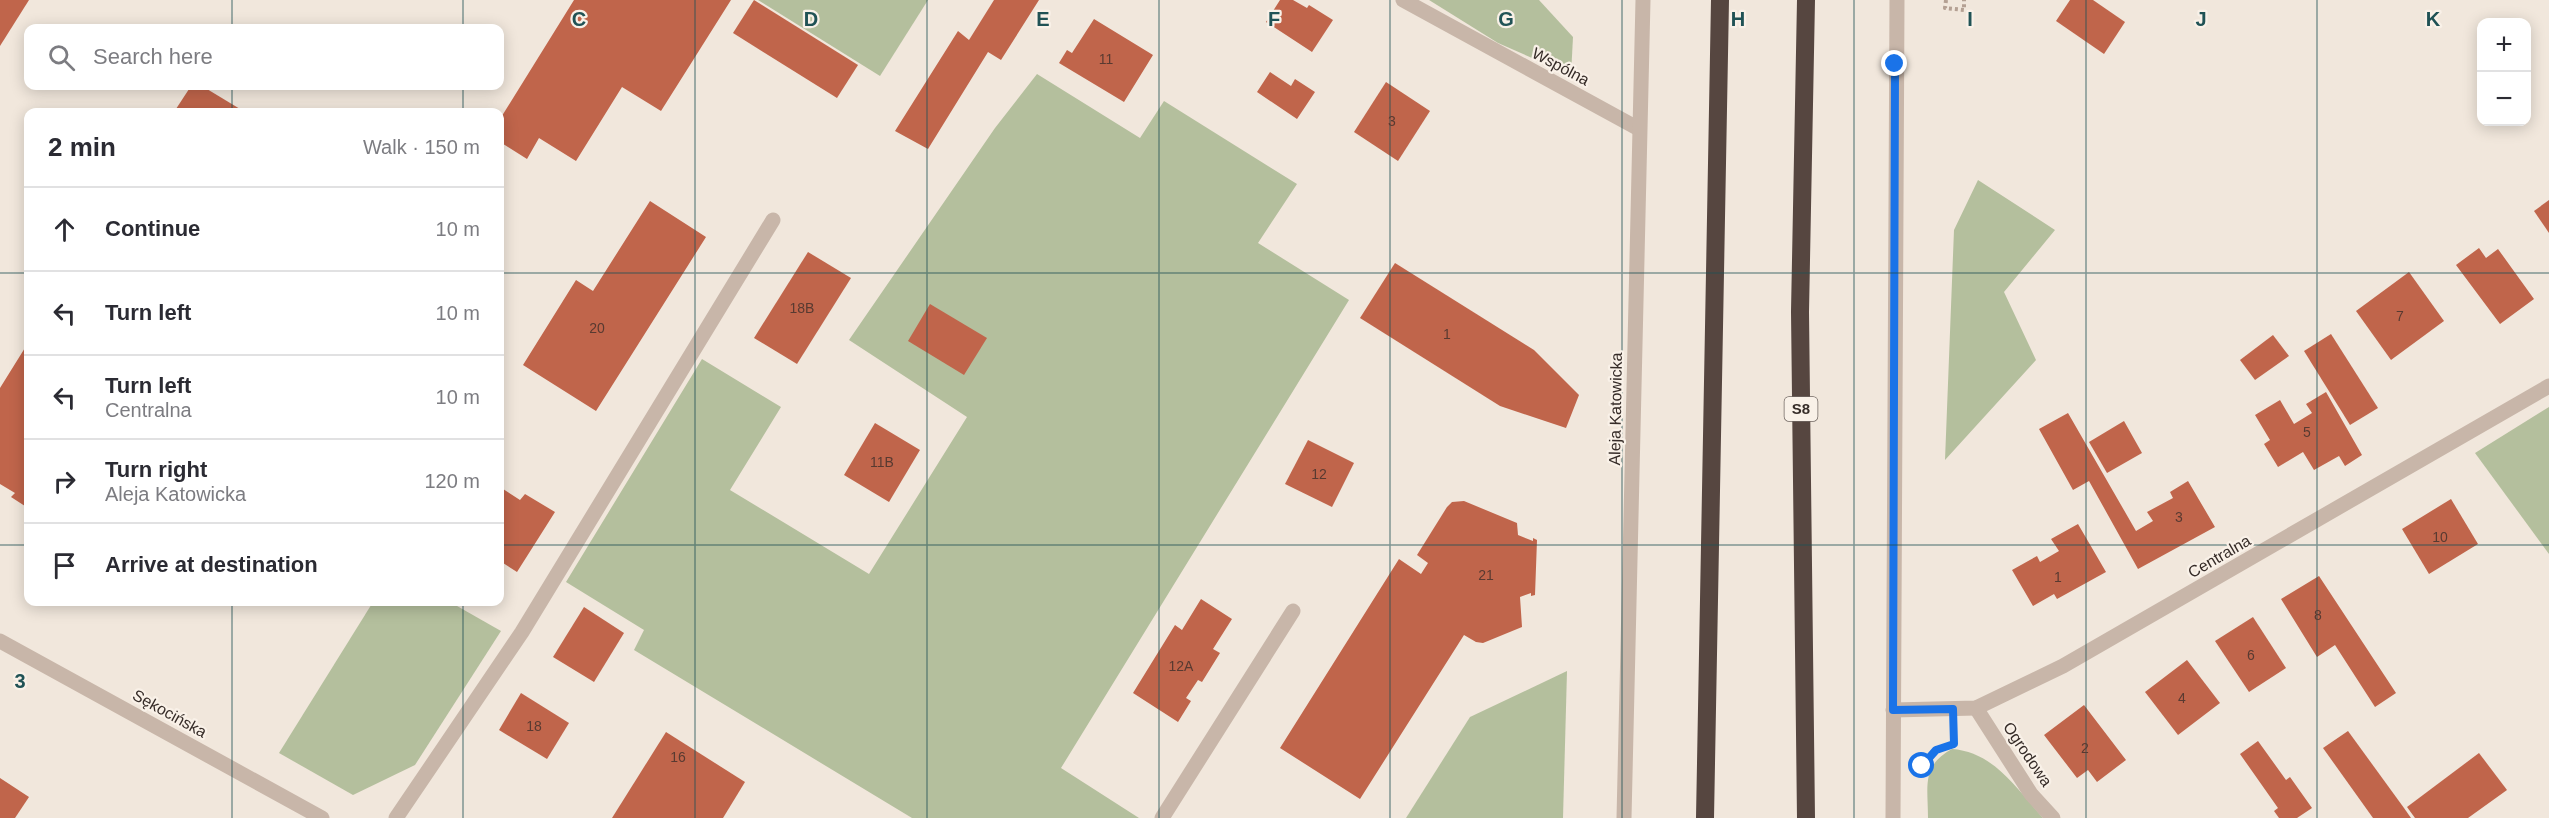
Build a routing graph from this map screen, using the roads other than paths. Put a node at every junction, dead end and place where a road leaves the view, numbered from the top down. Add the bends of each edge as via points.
1 (1403, 0) edge
2 (1643, 0) edge
3 (1720, 0) edge
4 (1806, 0) edge
5 (1897, 0) edge
6 (1639, 129) junction
7 (774, 220) dead end
8 (2549, 386) edge
9 (1293, 611) dead end
10 (0, 640) edge
11 (1976, 708) junction
12 (1893, 710) junction
13 (322, 818) edge
14 (396, 818) edge
15 (1162, 818) edge
16 (1624, 818) edge
17 (1705, 818) edge
18 (1806, 818) edge
19 (1893, 818) edge
20 (2053, 818) edge

1 - 6 street, Wspólna
2 - 6 street, Aleja Katowicka
3 - 17 highway
4 - 18 highway, S8 via 1800,312
5 - 12 street
6 - 16 street, Aleja Katowicka
7 - 14 street via 522,632
8 - 11 street, Centralna via 2063,666
9 - 15 street
10 - 13 street, Sękocińska
11 - 12 street, Centralna
11 - 20 street, Ogrodowa via 2031,794
12 - 19 street

